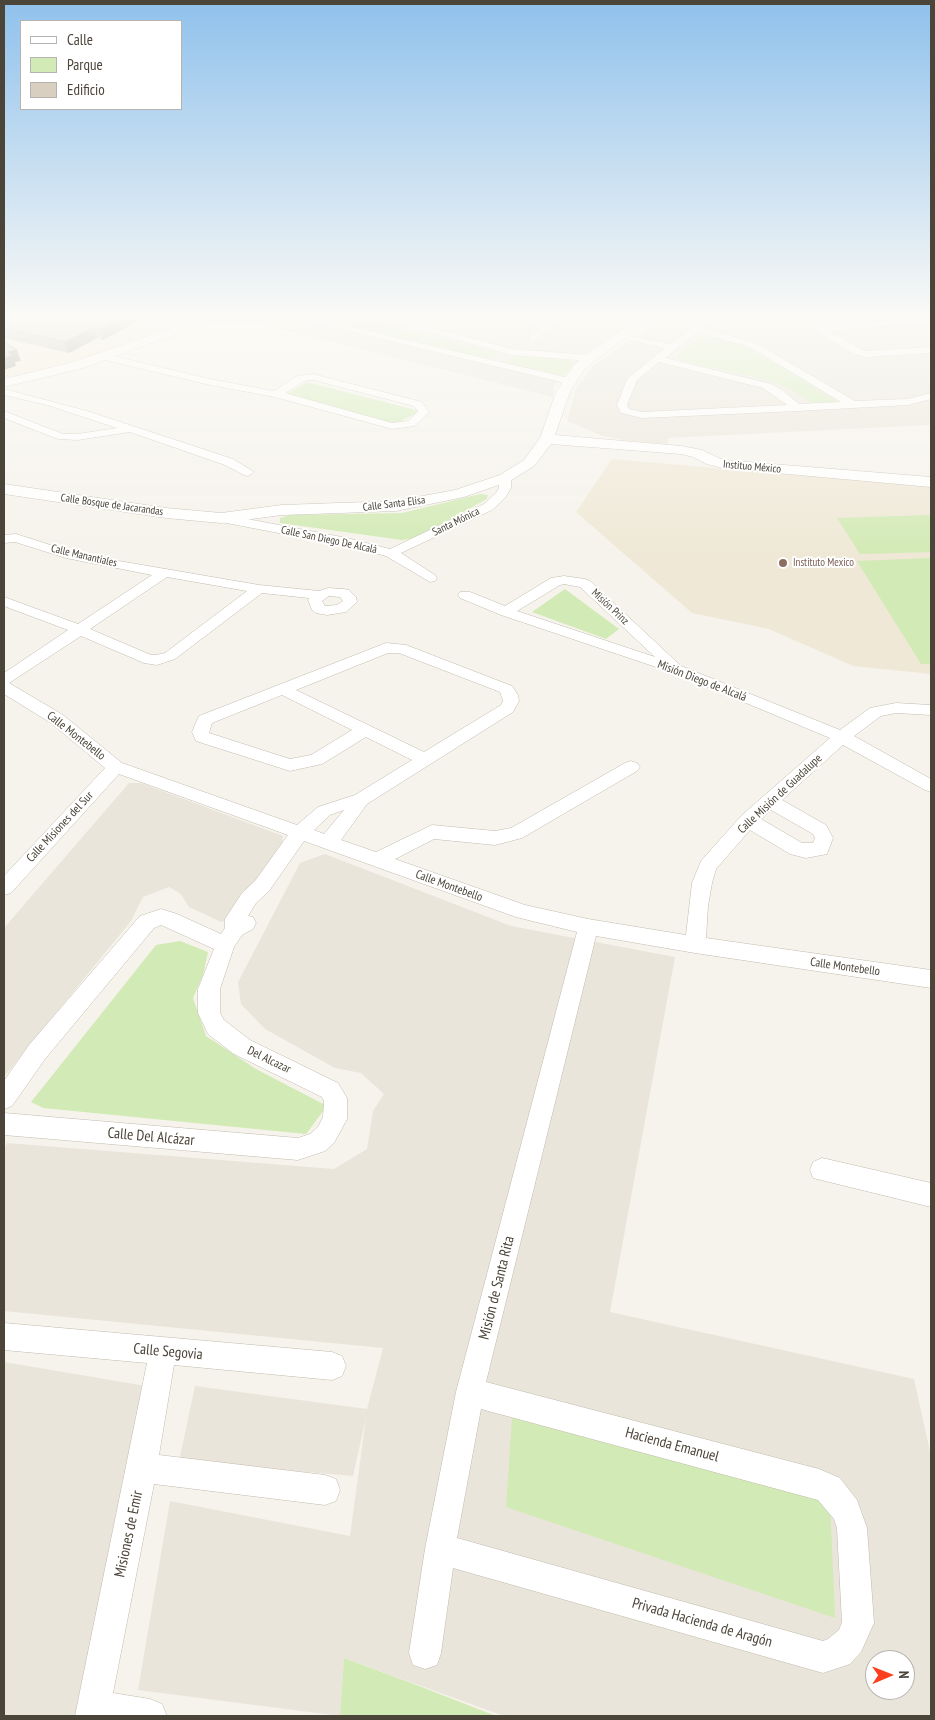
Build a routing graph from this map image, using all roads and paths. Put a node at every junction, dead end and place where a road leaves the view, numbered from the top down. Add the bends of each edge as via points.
1 (25, 396) edge
2 (284, 396) edge
3 (388, 396) edge
4 (562, 396) edge
5 (625, 396) edge
6 (783, 396) edge
7 (839, 396) edge
8 (930, 396) edge
9 (854, 405) junction
10 (797, 408) junction
11 (630, 413) joint
12 (4, 414) edge
13 (553, 418) junction
14 (130, 430) junction
15 (546, 438) junction
16 (607, 443) junction
17 (248, 472) dead end
18 (505, 478) junction
19 (931, 482) edge
20 (4, 489) edge
21 (222, 518) junction
22 (4, 539) edge
23 (391, 553) junction
24 (166, 572) junction
25 (430, 578) dead end
26 (259, 589) junction
27 (320, 595) dead end
28 (465, 595) dead end
29 (4, 600) edge
30 (506, 612) junction
31 (78, 629) junction
32 (679, 670) junction
33 (4, 680) edge
34 (4, 687) edge
35 (284, 690) junction
36 (931, 710) edge
37 (365, 730) junction
38 (842, 737) junction
39 (426, 760) junction
40 (116, 767) junction
41 (631, 767) dead end
42 (931, 786) edge
43 (361, 800) junction
44 (770, 801) junction
45 (748, 820) junction
46 (300, 833) junction
47 (328, 842) junction
48 (377, 860) junction
49 (4, 888) edge
50 (588, 927) junction
51 (230, 937) junction
52 (695, 945) junction
53 (931, 979) edge
54 (4, 1099) edge
55 (4, 1124) edge
56 (298, 1149) joint
57 (822, 1170) dead end
58 (931, 1195) edge
59 (4, 1336) edge
60 (163, 1352) junction
61 (332, 1366) dead end
62 (470, 1392) junction
63 (142, 1468) junction
64 (325, 1490) dead end
65 (852, 1528) joint
66 (440, 1549) junction
67 (425, 1653) dead end
68 (93, 1712) edge
69 (150, 1716) edge

1 - 14 street
2 - 3 street via 392,426 411,424 424,412 418,404
4 - 13 street, Calle Santa Elisa
5 - 11 street via 622,408
6 - 10 street
7 - 9 street
8 - 9 street via 908,402
9 - 10 street
10 - 11 street
12 - 14 street via 62,437
13 - 15 street, Calle Santa Elisa
13 - 16 street
14 - 17 street via 230,462
15 - 16 street, Instituo México
15 - 18 street, Calle Santa Elisa via 529,463
16 - 19 street, Instituo México via 697,453 722,464
18 - 21 street, Calle Santa Elisa via 458,494 396,506 282,510
18 - 23 street, Santa Mónica via 501,495 488,507
20 - 21 street, Calle Bosque de Jacarandas
21 - 23 street, Calle San Diego De Alcalá
22 - 24 street, Calle Manantiales via 16,538 83,558
23 - 25 street, Calle San Diego De Alcalá
24 - 26 street, Calle Manantiales
24 - 31 street
26 - 27 street, Calle Manantiales
26 - 31 street via 162,659 149,660
28 - 30 street, Misión Diego de Alcalá
29 - 31 street
30 - 32 street, Misión Diego de Alcalá
30 - 32 street, Misión Prinz via 556,581 580,582
31 - 33 street
32 - 38 street, Misión Diego de Alcalá
34 - 40 street, Calle Montebello via 58,719
35 - 37 street
35 - 37 street via 205,720 200,732 202,737 298,765 316,760
35 - 39 street via 394,647 506,689 511,701 507,708
36 - 38 street, Calle Misión de Guadalupe via 885,709
37 - 39 street
38 - 42 street, Misión Diego de Alcalá
38 - 44 street, Calle Misión de Guadalupe
39 - 43 street
40 - 46 street, Calle Montebello
40 - 49 street, Calle Misiones del Sur
41 - 48 street via 516,833 495,838 432,832
43 - 46 street, Del Alcazar via 324,811
43 - 47 street
44 - 45 street, Calle Misión de Guadalupe
44 - 45 street via 820,830 824,838 820,849 797,849
45 - 52 street, Calle Misión de Guadalupe via 708,866 698,906
46 - 47 street, Calle Montebello
46 - 51 street, Del Alcazar via 262,886 262,901 246,923
47 - 48 street, Calle Montebello
48 - 50 street, Calle Montebello via 523,912
50 - 52 street, Calle Montebello
50 - 62 street, Misión de Santa Rita
51 - 54 street via 170,919 154,918 147,922 37,1052
51 - 56 street, Del Alcazar via 209,989 209,1013 216,1027 242,1047 330,1090 336,1098 335,1119 326,1134 317,1143
52 - 53 street, Calle Montebello
55 - 56 street, Calle Del Alcázar
57 - 58 street
59 - 60 street, Calle Segovia
60 - 61 street, Calle Segovia
60 - 63 street, Misiones de Emir
62 - 65 street, Hacienda Emanuel via 820,1484 838,1499
62 - 66 street, Misión de Santa Rita
63 - 64 street
63 - 68 street, Misiones de Emir
65 - 66 street, Privada Hacienda de Aragón via 858,1623 850,1641 838,1652 823,1657
66 - 67 street, Misión de Santa Rita
68 - 69 street

